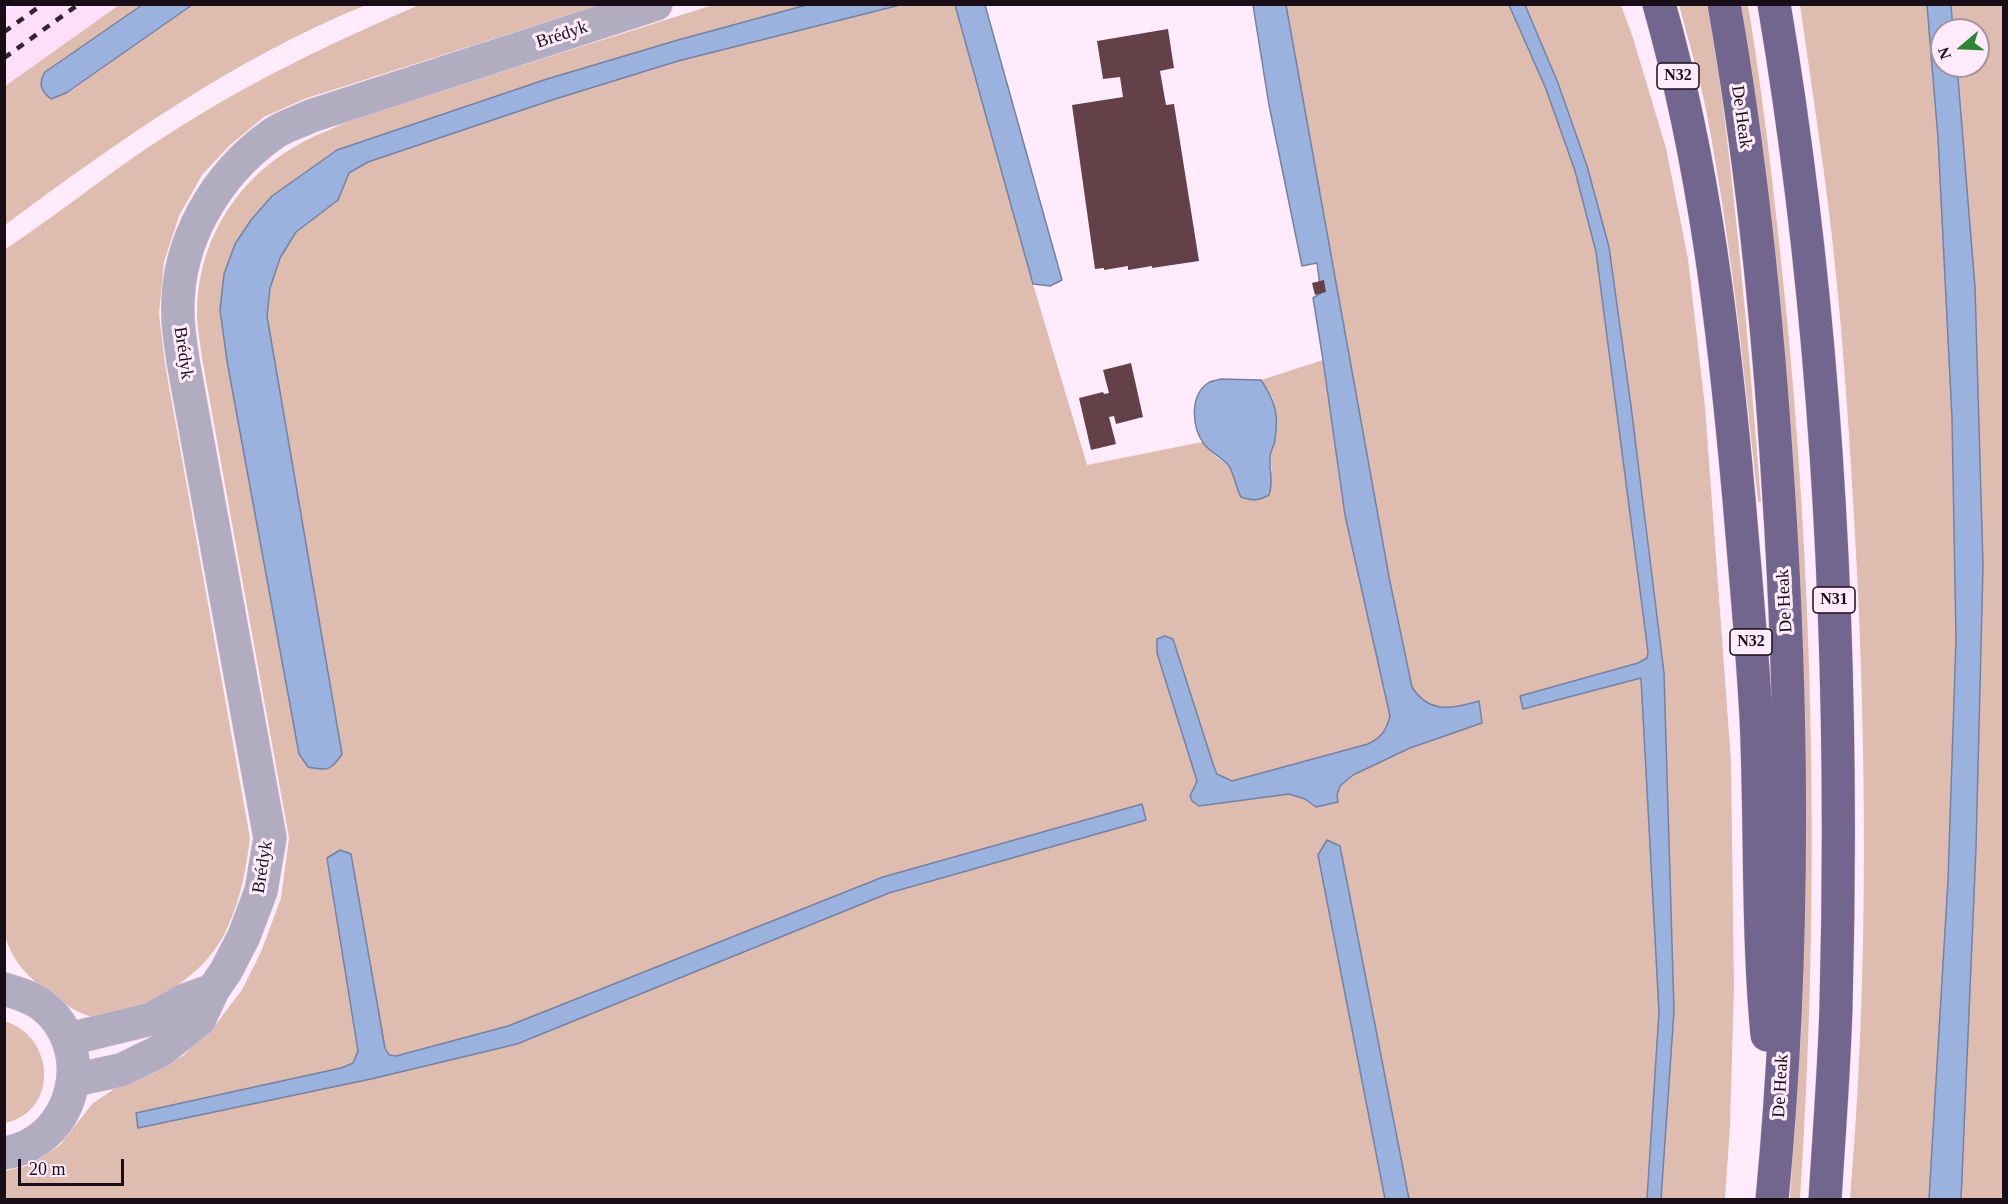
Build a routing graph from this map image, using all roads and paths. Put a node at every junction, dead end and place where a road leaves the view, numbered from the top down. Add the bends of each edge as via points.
1 (656, 4) edge
2 (1659, 4) edge
3 (1724, 4) edge
4 (1774, 4) edge
5 (4, 989) edge
6 (213, 990) junction
7 (69, 1040) junction
8 (74, 1080) junction
9 (1778, 1139) junction
10 (4, 1153) edge
11 (1772, 1200) edge
12 (1825, 1200) edge

1 - 6 street, Brédyk via 311,116 275,133 228,174 196,224 182,266 177,314 270,838 261,891 244,936
2 - 9 highway, N32 via 1695,160 1715,273 1730,399 1756,716 1762,986
3 - 9 highway, De Heak via 1760,263 1771,376 1789,686 1790,841
4 - 12 highway, N31 via 1802,182 1832,539 1839,829 1836,1010
5 - 7 street via 42,1005
6 - 7 street via 151,1019
6 - 8 street, Brédyk via 199,1020 160,1051 121,1070
7 - 8 street
8 - 10 street via 63,1113 53,1127 24,1148
9 - 11 highway, De Heak

